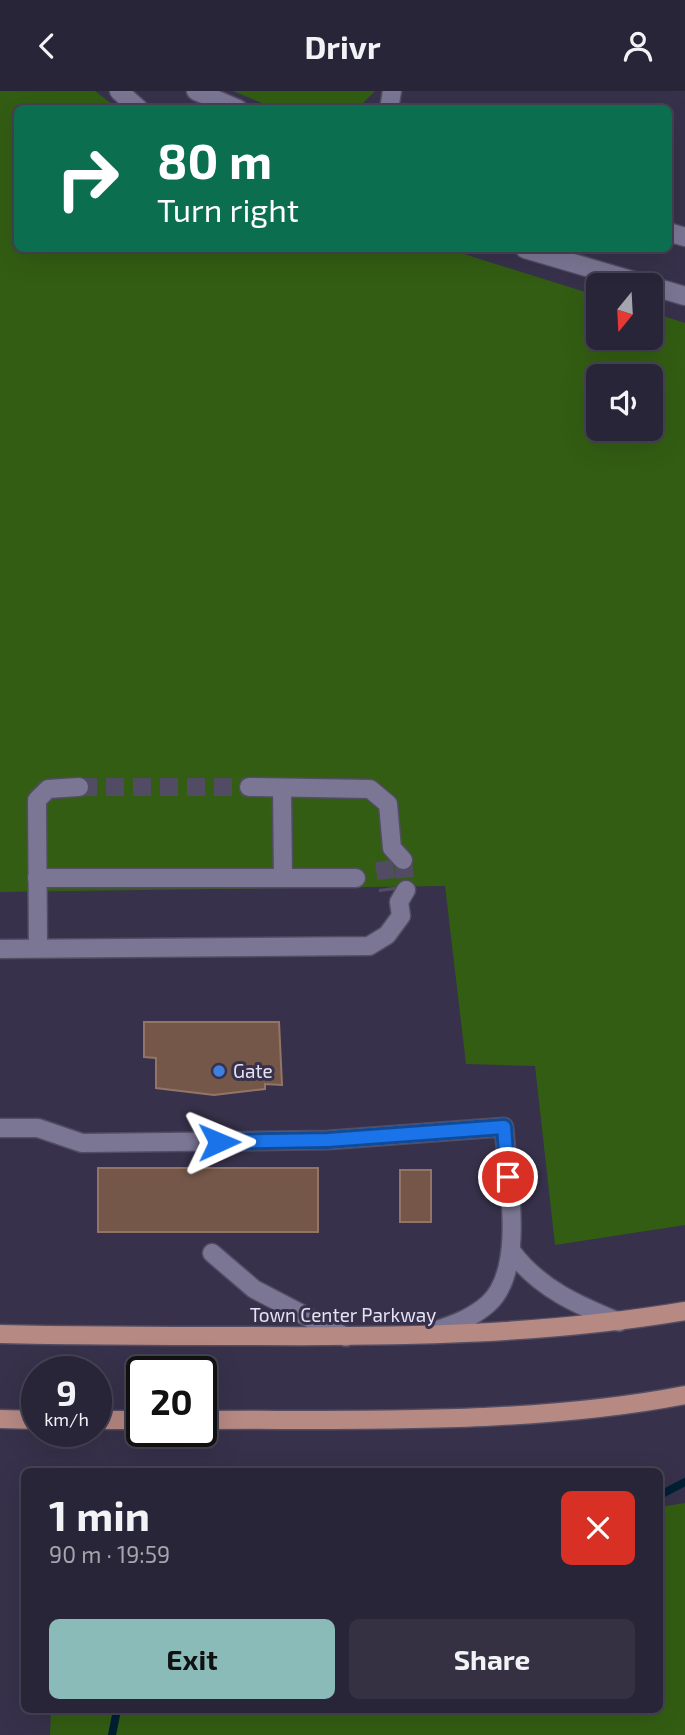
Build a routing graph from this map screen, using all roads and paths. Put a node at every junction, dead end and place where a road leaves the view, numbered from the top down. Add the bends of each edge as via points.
1 (119, 91) edge
2 (196, 91) edge
3 (135, 105) edge
4 (229, 105) edge
5 (535, 252) edge
6 (606, 273) edge
7 (663, 290) edge
8 (685, 296) edge
9 (79, 787) tunnel mouth
10 (249, 787) tunnel mouth
11 (282, 788) junction
12 (393, 857) tunnel mouth
13 (37, 878) junction
14 (356, 878) dead end
15 (283, 879) junction
16 (398, 894) tunnel mouth
17 (38, 948) junction
18 (0, 949) edge
19 (0, 1128) edge
20 (512, 1252) junction
21 (212, 1253) dead end
22 (685, 1311) edge
23 (620, 1322) junction
24 (0, 1334) edge
25 (346, 1337) junction
26 (418, 1337) junction
27 (679, 1396) edge
28 (0, 1419) edge
29 (21, 1420) edge
30 (217, 1420) edge

1 - 3 street
2 - 4 street
5 - 6 street
7 - 8 street
9 - 13 street via 48,789 37,800
10 - 11 street
11 - 12 street via 370,789 388,804
11 - 15 street
13 - 15 street
13 - 17 street
14 - 15 street
16 - 17 street via 401,916 387,935 369,946
17 - 18 street
19 - 20 street via 38,1128 82,1143 328,1140 504,1127
20 - 23 street via 547,1287
20 - 26 street via 491,1302 469,1319
21 - 25 street via 254,1289
22 - 23 main road, Town Center Parkway
23 - 26 main road, Town Center Parkway
24 - 25 main road, Town Center Parkway
25 - 26 main road, Town Center Parkway
27 - 30 main road via 553,1412
28 - 29 main road

